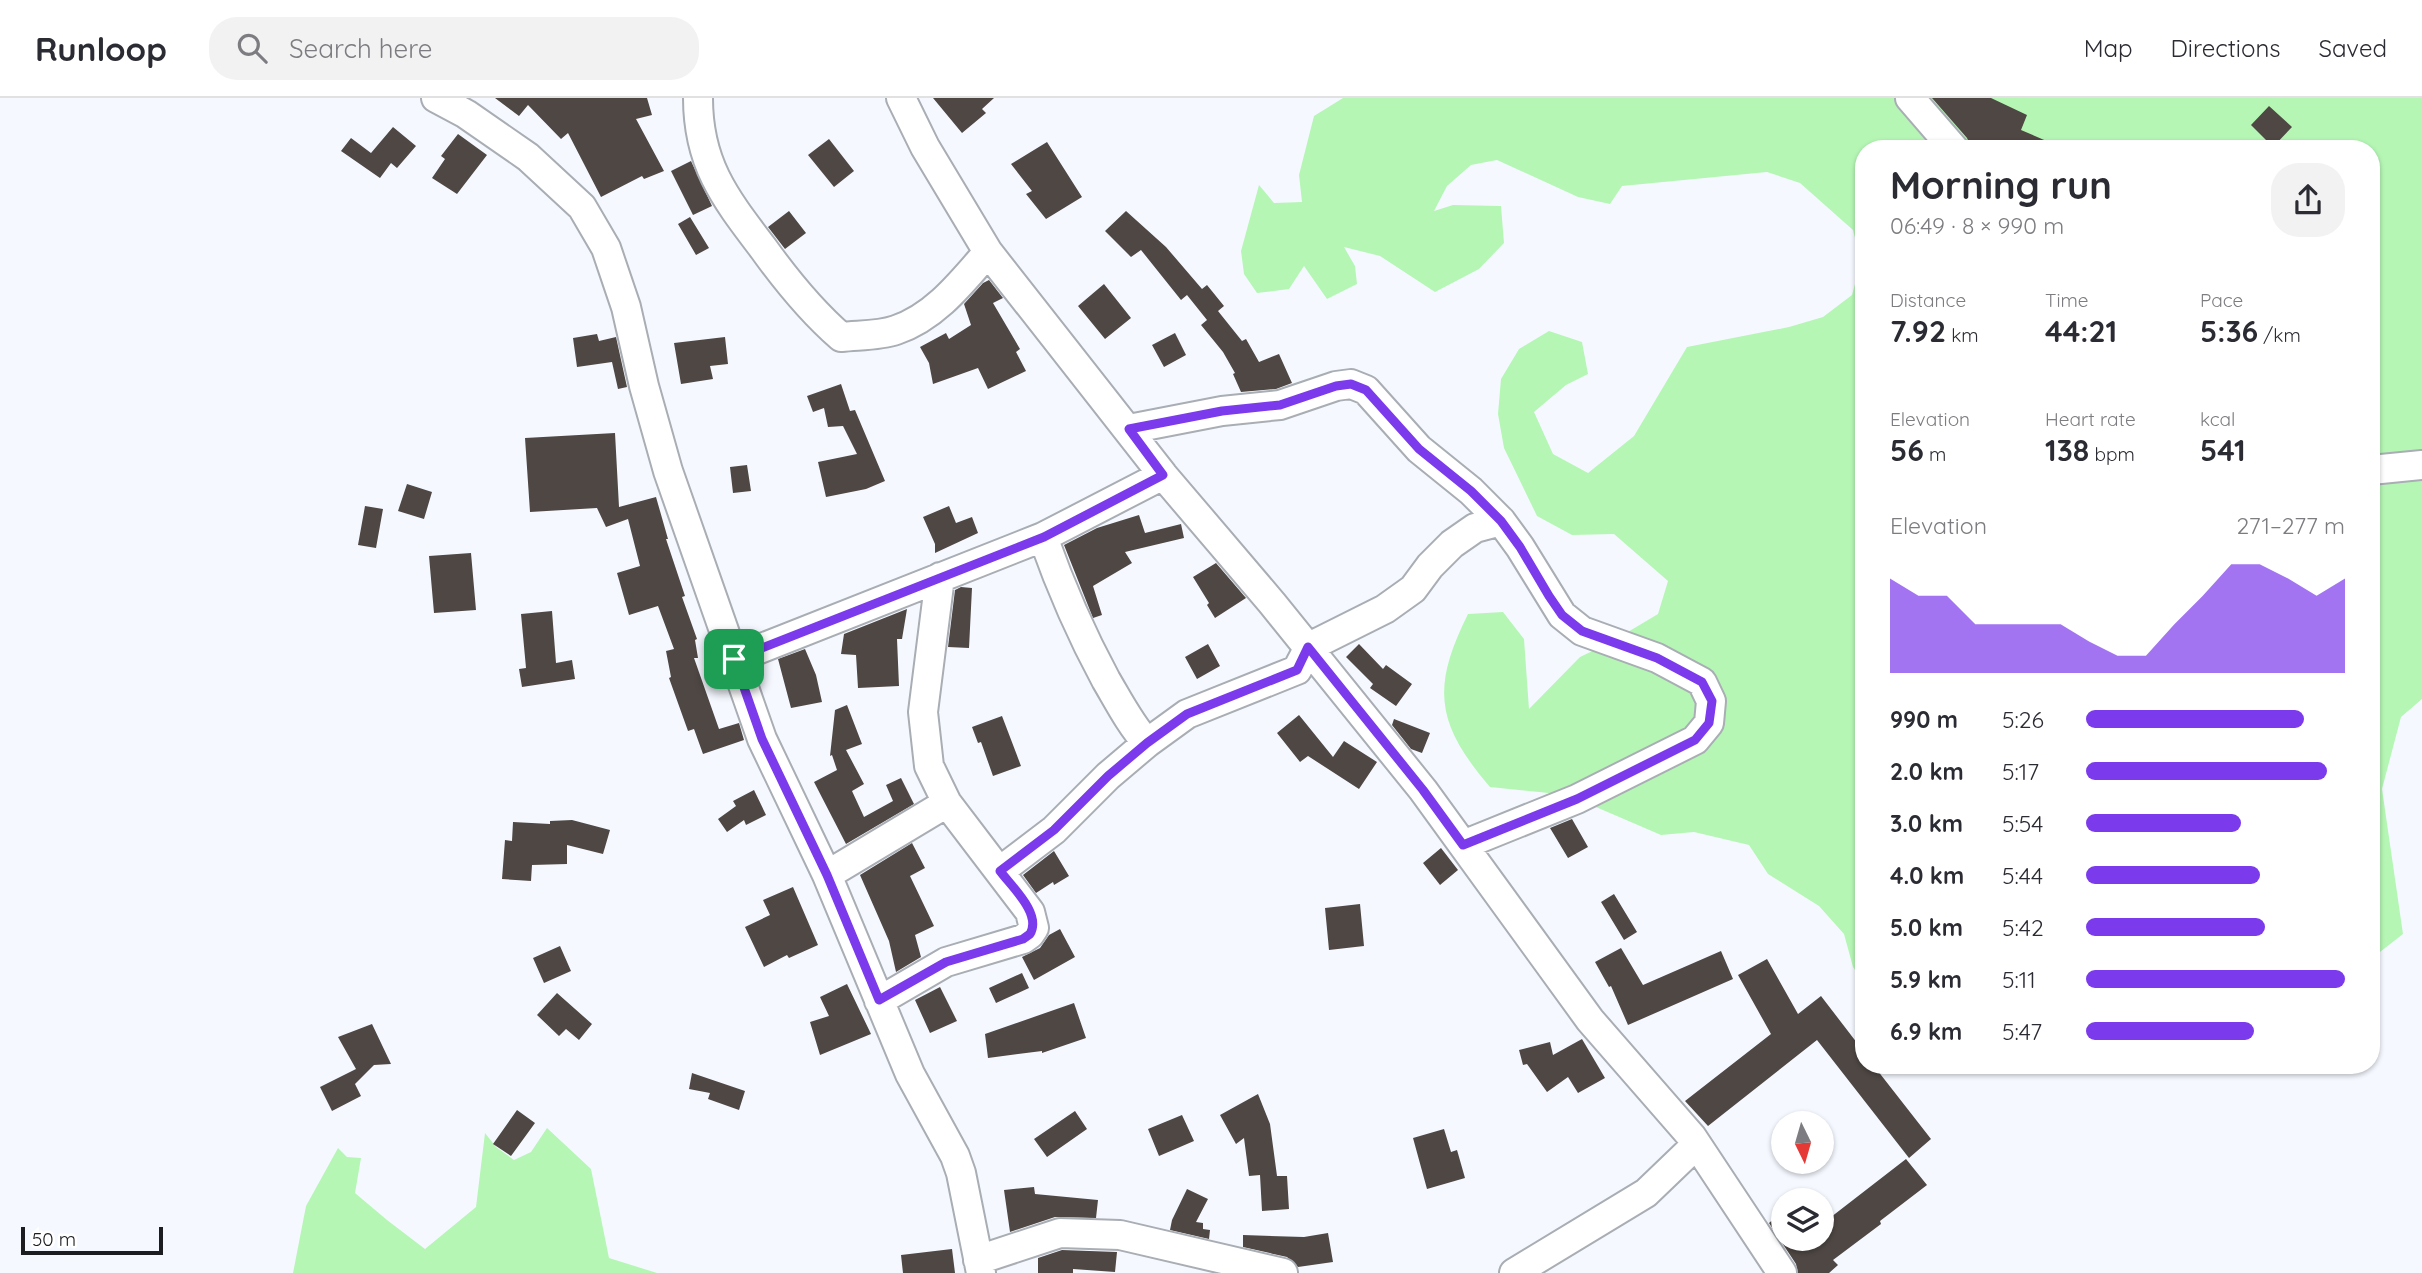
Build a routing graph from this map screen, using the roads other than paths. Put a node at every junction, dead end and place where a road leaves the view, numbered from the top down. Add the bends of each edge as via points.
1 (436, 98) edge
2 (698, 98) edge
3 (901, 98) edge
4 (1910, 98) edge
5 (1946, 140) edge
6 (988, 252) junction
7 (1129, 429) junction
8 (2422, 465) edge
9 (2380, 469) edge
10 (1163, 475) junction
11 (1501, 521) junction
12 (1044, 537) junction
13 (940, 577) junction
14 (1308, 647) junction
15 (734, 659) junction
16 (1147, 743) junction
17 (947, 803) junction
18 (1463, 845) junction
19 (1000, 871) junction
20 (827, 875) junction
21 (879, 1000) junction
22 (1696, 1145) junction
23 (980, 1267) edge
24 (1283, 1273) edge
25 (1514, 1273) edge
26 (1782, 1273) edge

1 - 15 street via 528,157 582,207 595,227 626,307 668,471
2 - 6 street via 705,153 724,196 792,287 841,337 879,334 912,323 950,296
3 - 6 street
4 - 5 street
6 - 7 street
7 - 10 street
7 - 11 street via 1280,405 1351,384 1366,390 1419,449
8 - 9 street
10 - 12 street
10 - 14 street
11 - 14 street via 1475,528 1452,544 1413,589 1385,609
11 - 18 street via 1562,615 1582,631 1657,658 1702,682 1712,701 1709,723 1695,740 1589,793
12 - 13 street
12 - 16 street via 1080,633 1131,725
13 - 15 street
13 - 17 street via 923,712 929,766
14 - 16 street via 1297,670 1187,714
14 - 18 street
15 - 20 street via 762,739
16 - 19 street via 1054,830
17 - 19 street
17 - 20 street
18 - 22 street via 1590,1020
19 - 21 street via 1030,912 1034,921 1030,934 946,962
20 - 21 street
21 - 23 street via 910,1074 955,1156
22 - 25 street via 1646,1193
22 - 26 street
23 - 24 street via 1060,1233 1121,1235

